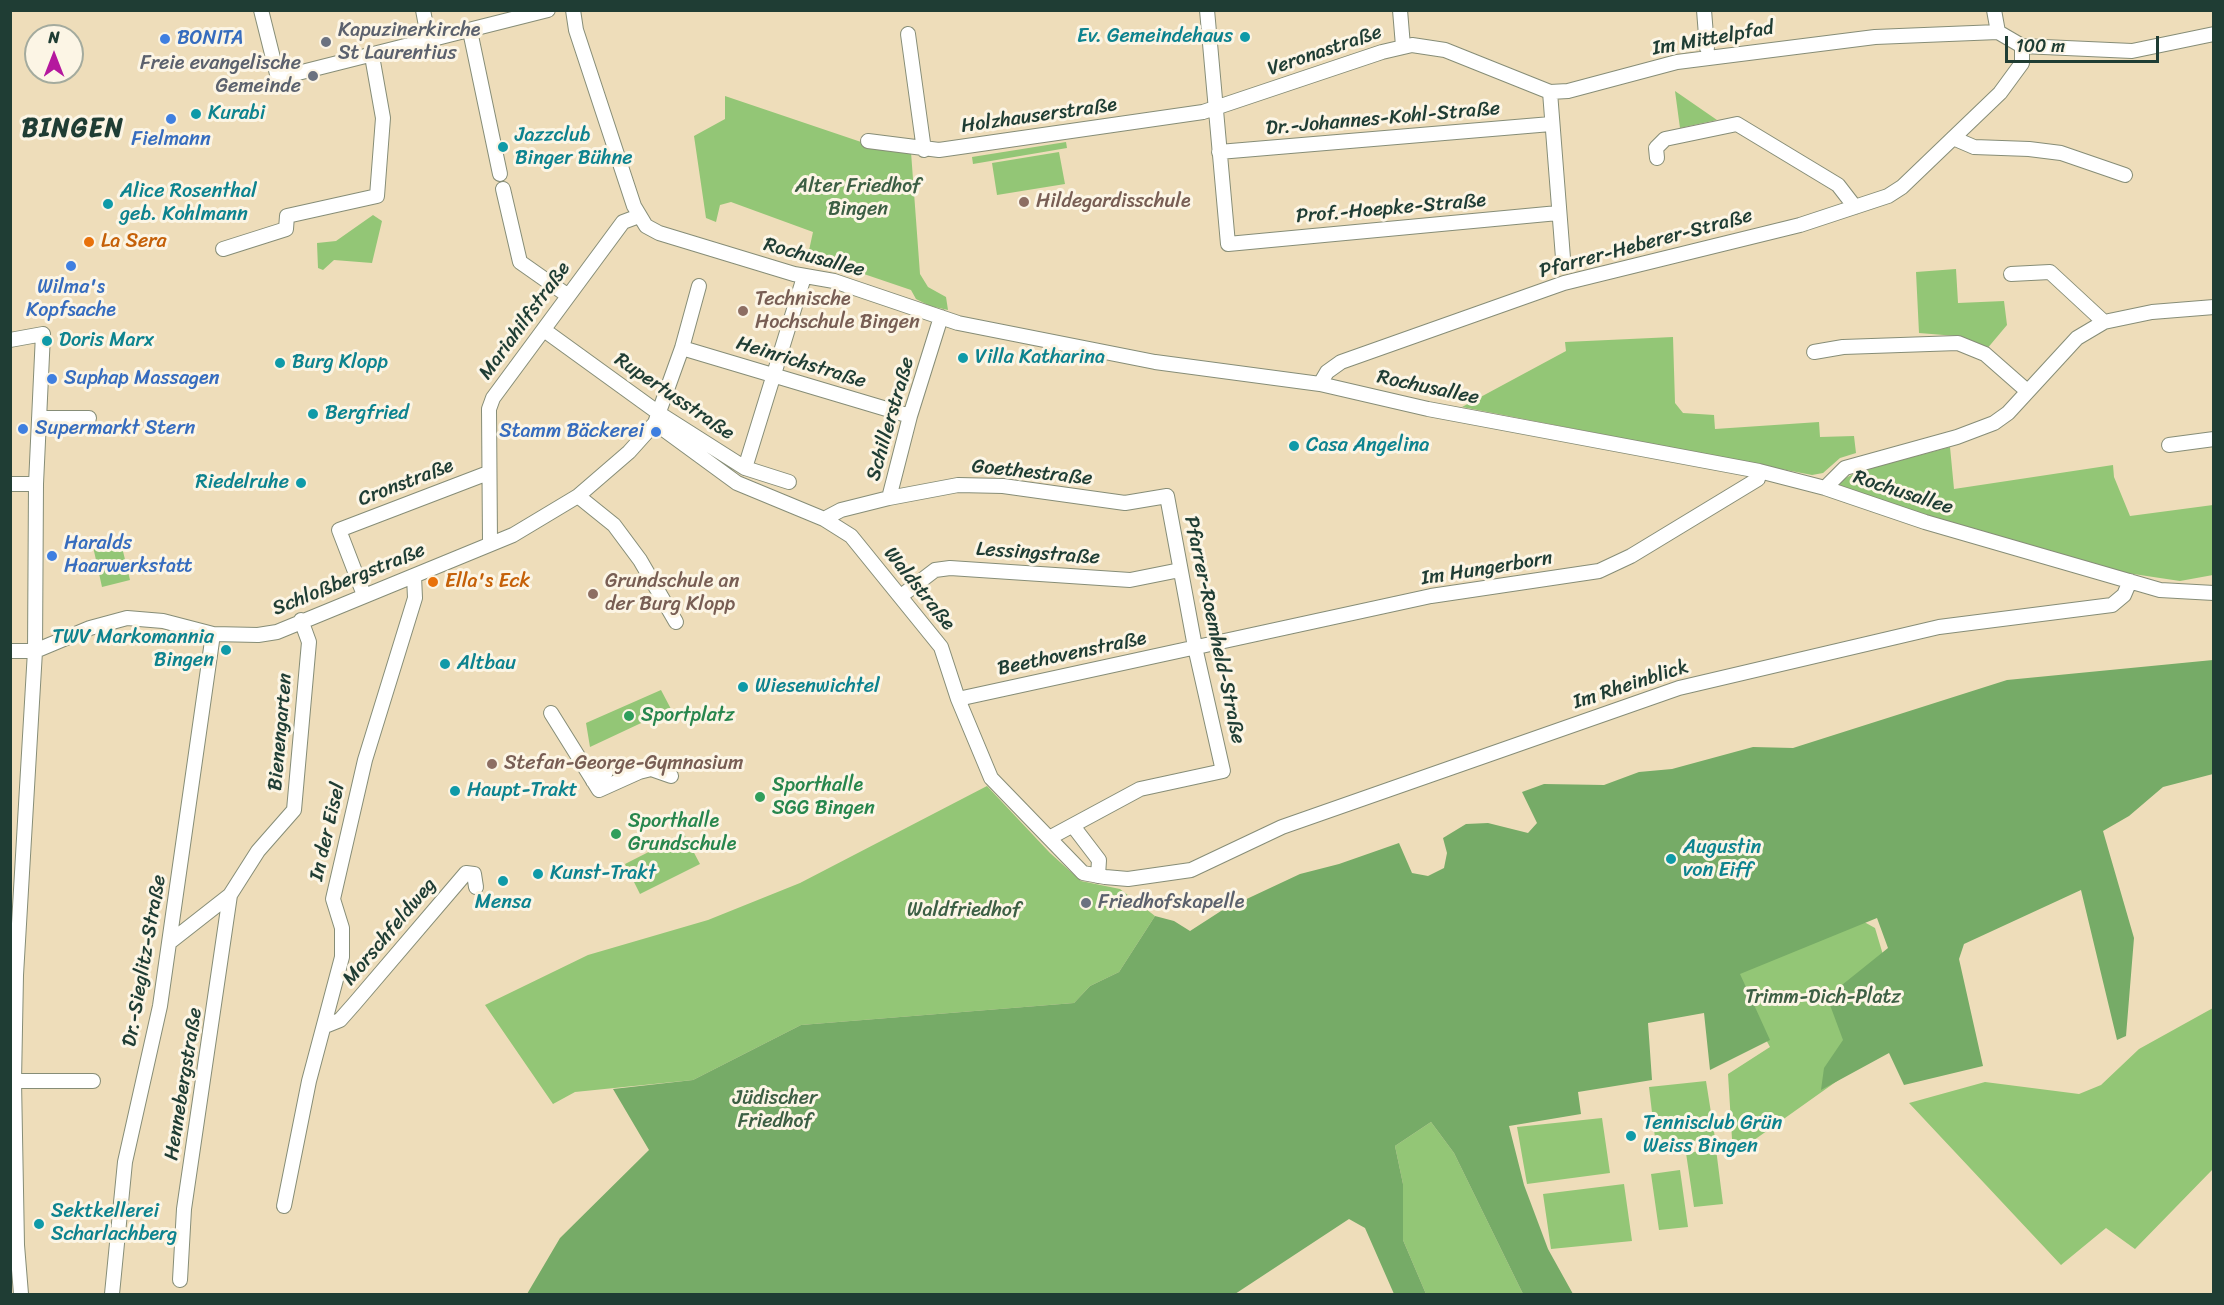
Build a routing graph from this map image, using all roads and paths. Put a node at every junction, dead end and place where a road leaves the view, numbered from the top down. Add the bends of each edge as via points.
1 (261, 10) edge
2 (423, 10) edge
3 (548, 10) edge
4 (573, 10) edge
5 (1207, 10) edge
6 (1400, 10) edge
7 (1704, 10) edge
8 (1994, 10) edge
9 (470, 31) junction
10 (1998, 32) junction
11 (908, 34) dead end
12 (2214, 34) edge
13 (429, 42) junction
14 (1403, 46) junction
15 (2022, 46) junction
16 (1707, 48) dead end
17 (372, 56) junction
18 (1550, 92) junction
19 (1215, 110) junction
20 (1551, 124) junction
21 (1953, 138) junction
22 (868, 141) dead end
23 (924, 150) junction
24 (1219, 152) junction
25 (1657, 158) dead end
26 (500, 174) dead end
27 (2125, 175) dead end
28 (503, 189) dead end
29 (1855, 207) junction
30 (1558, 213) junction
31 (639, 216) junction
32 (223, 249) dead end
33 (1563, 258) dead end
34 (2011, 274) dead end
35 (804, 277) junction
36 (699, 286) dead end
37 (567, 295) junction
38 (2213, 308) edge
39 (941, 317) junction
40 (2104, 322) junction
41 (544, 330) junction
42 (10, 340) edge
43 (682, 348) junction
44 (1814, 352) dead end
45 (773, 375) junction
46 (1320, 384) junction
47 (2026, 390) junction
48 (910, 416) junction
49 (39, 418) junction
50 (89, 418) dead end
51 (657, 419) junction
52 (2214, 439) edge
53 (2169, 445) dead end
54 (745, 468) junction
55 (1759, 471) junction
56 (488, 473) junction
57 (789, 482) dead end
58 (10, 484) edge
59 (36, 484) junction
60 (1825, 488) junction
61 (578, 496) junction
62 (1167, 496) joint
63 (889, 498) junction
64 (824, 519) junction
65 (490, 542) junction
66 (1180, 570) junction
67 (414, 576) junction
68 (2130, 581) junction
69 (2214, 593) edge
70 (364, 595) junction
71 (901, 596) junction
72 (301, 620) junction
73 (676, 622) dead end
74 (213, 634) junction
75 (1195, 647) junction
76 (10, 651) edge
77 (35, 651) junction
78 (958, 699) junction
79 (550, 713) dead end
80 (606, 772) dead end
81 (671, 776) dead end
82 (593, 781) junction
83 (1073, 826) junction
84 (1051, 837) junction
85 (1098, 876) junction
86 (1152, 877) joint
87 (476, 887) dead end
88 (230, 895) junction
89 (170, 942) junction
90 (325, 1026) junction
91 (14, 1081) junction
92 (93, 1081) dead end
93 (284, 1206) dead end
94 (180, 1280) dead end
95 (21, 1294) edge
96 (112, 1294) edge

1 - 17 street via 278,78
2 - 13 street
3 - 9 street
4 - 31 street via 576,30
5 - 19 street
6 - 14 street
7 - 16 street
8 - 10 street
9 - 13 street
9 - 26 street
10 - 15 street
10 - 18 street, Im Mittelpfad via 1816,43 1677,62 1568,91
11 - 23 street
12 - 15 street via 2132,51
13 - 17 street
14 - 18 street, Veronastraße via 1445,50
14 - 19 street, Veronastraße
15 - 21 street, Pfarrer-Heberer-Straße via 2018,71
17 - 32 street via 383,118 377,196 287,216 286,229
18 - 20 street
19 - 23 street, Holzhauserstraße
19 - 24 street
20 - 24 street, Dr.-Johannes-Kohl-Straße
20 - 30 street
21 - 27 street via 1984,148 2061,153
21 - 29 street, Pfarrer-Heberer-Straße via 1894,193
22 - 23 street, Holzhauserstraße
24 - 30 street, Prof.-Hoepke-Straße via 1228,244
25 - 29 street via 1656,148 1665,139 1737,124 1838,185
28 - 37 street via 520,262
29 - 46 street, Pfarrer-Heberer-Straße via 1800,225 1564,283 1341,362 1327,372
30 - 33 street
31 - 35 street, Rochusallee via 646,226 659,233
31 - 37 street, Mariahilfstraße via 623,222
34 - 40 street via 2050,272
35 - 39 street, Rochusallee via 834,281
35 - 45 street
36 - 43 street
37 - 41 street, Mariahilfstraße
38 - 40 street via 2141,313
39 - 46 street, Rochusallee via 1155,362
39 - 48 street, Schillerstraße
40 - 47 street via 2077,338
41 - 51 street, Rupertusstraße
41 - 56 street, Mariahilfstraße via 493,398 489,409
42 - 49 street via 43,334
43 - 45 street, Heinrichstraße
43 - 51 street
44 - 47 street via 1842,347 1958,343 1985,354
45 - 48 street, Heinrichstraße
45 - 54 street
46 - 55 street, Rochusallee via 1428,410
47 - 60 street via 2008,413 1983,429 1845,468
48 - 63 street, Schillerstraße
49 - 50 street
49 - 59 street
51 - 54 street, Rupertusstraße
51 - 61 street, Schloßbergstraße via 629,452
51 - 64 street, Waldstraße via 737,483
52 - 53 street
54 - 57 street, Rupertusstraße
55 - 60 street, Rochusallee
55 - 75 street, Im Hungerborn via 1758,479 1631,556 1599,571 1431,596
56 - 65 street, Mariahilfstraße
56 - 70 street, Cronstraße via 339,530
58 - 59 street
59 - 77 street
60 - 68 street, Rochusallee via 1925,522
61 - 65 street, Schloßbergstraße via 513,535
61 - 73 street via 614,525 640,560
62 - 63 street, Goethestraße via 1125,503 1003,486 958,485
62 - 66 street, Pfarrer-Roemheld-Straße
63 - 64 street, Goethestraße via 842,510
64 - 71 street, Waldstraße via 851,536
65 - 67 street, Schloßbergstraße
66 - 71 street, Lessingstraße via 1130,580 950,568 935,570
66 - 75 street, Pfarrer-Roemheld-Straße
67 - 70 street, Schloßbergstraße
67 - 90 street, In der Eisel via 415,598 365,760 333,899 342,928 342,957
68 - 69 street, Rochusallee via 2160,590
68 - 86 street, Im Rheinblick via 2124,595 2112,605 1939,627 1679,688 1282,827 1191,870
70 - 72 street, Schloßbergstraße
71 - 78 street, Waldstraße via 941,647
72 - 74 street, Schloßbergstraße via 277,632
72 - 88 street, Bienengarten via 309,642 294,810 258,851
74 - 77 street, Schloßbergstraße via 163,621 127,618 90,628
74 - 89 street, Dr.-Sieglitz-Straße
75 - 78 street, Beethovenstraße
75 - 83 street, Pfarrer-Roemheld-Straße via 1223,771 1140,789
76 - 77 street, Schloßbergstraße
77 - 91 street via 16,967
78 - 84 street, Waldstraße via 991,778
79 - 82 street
80 - 82 street
81 - 82 street via 651,769 599,790
83 - 84 street
83 - 85 street via 1099,860
84 - 85 street, Waldstraße via 1083,873
85 - 86 street, Waldstraße
87 - 90 street, Morschfeldweg via 474,874 466,873 340,1020
88 - 89 street, Bienengarten
88 - 94 street, Hennebergstraße via 184,1209
89 - 96 street, Dr.-Sieglitz-Straße via 160,1006 125,1162
90 - 93 street, In der Eisel via 309,1081
91 - 92 street
91 - 95 street

